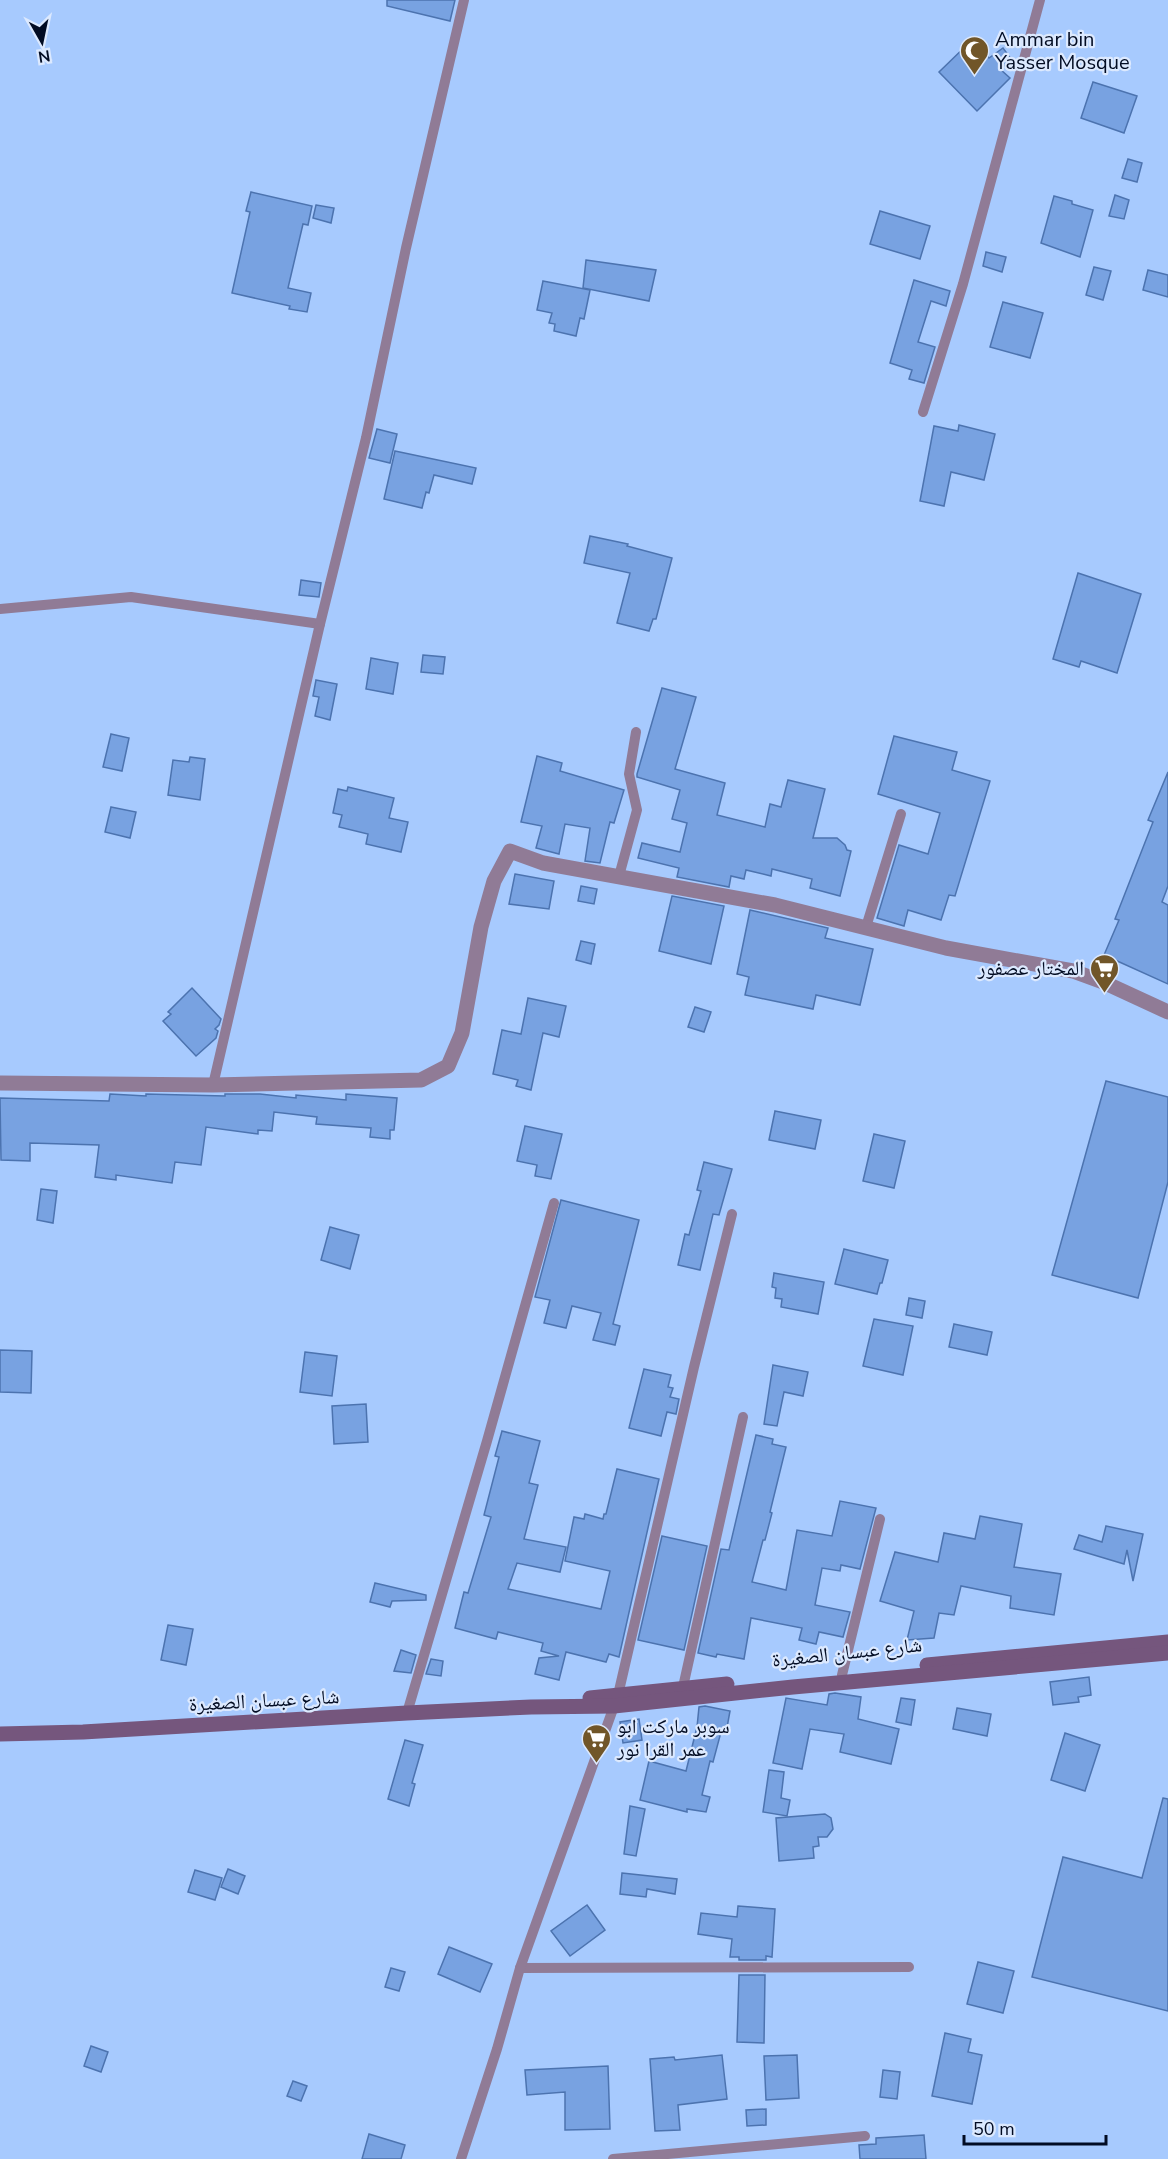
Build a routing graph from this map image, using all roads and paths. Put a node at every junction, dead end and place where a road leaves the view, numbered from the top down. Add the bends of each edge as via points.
1 (464, 0) edge
2 (1040, 0) edge
3 (923, 412) dead end
4 (0, 609) edge
5 (320, 624) junction
6 (636, 732) dead end
7 (901, 814) dead end
8 (619, 876) junction
9 (866, 927) junction
10 (1168, 1012) edge
11 (0, 1083) edge
12 (213, 1085) junction
13 (554, 1203) dead end
14 (732, 1214) dead end
15 (743, 1418) dead end
16 (880, 1519) dead end
17 (1168, 1642) edge
18 (1168, 1653) edge
19 (842, 1674) junction
20 (683, 1687) junction
21 (616, 1701) junction
22 (407, 1713) junction
23 (0, 1734) edge
24 (909, 1967) dead end
25 (520, 1968) junction
26 (865, 2136) dead end
27 (460, 2159) edge
28 (613, 2159) edge

1 - 5 lane
2 - 3 lane via 963,284
4 - 5 lane via 131,597
5 - 12 lane
6 - 8 lane via 629,774 638,810
7 - 9 lane
8 - 9 street via 775,905
8 - 12 street via 543,863 510,851 494,882 481,927 462,1033 448,1066 421,1080
9 - 10 street via 946,948 1073,971
11 - 12 street
13 - 22 lane
14 - 21 lane
15 - 20 lane
16 - 19 lane
17 - 19 street, شارع عبسان الصغيرة
18 - 21 street, شارع عبسان الصغيرة
19 - 20 street, شارع عبسان الصغيرة
20 - 21 street, شارع عبسان الصغيرة
21 - 22 street, شارع عبسان الصغيرة
21 - 25 lane
22 - 23 street, شارع عبسان الصغيرة
24 - 25 lane
25 - 27 lane
26 - 28 lane

